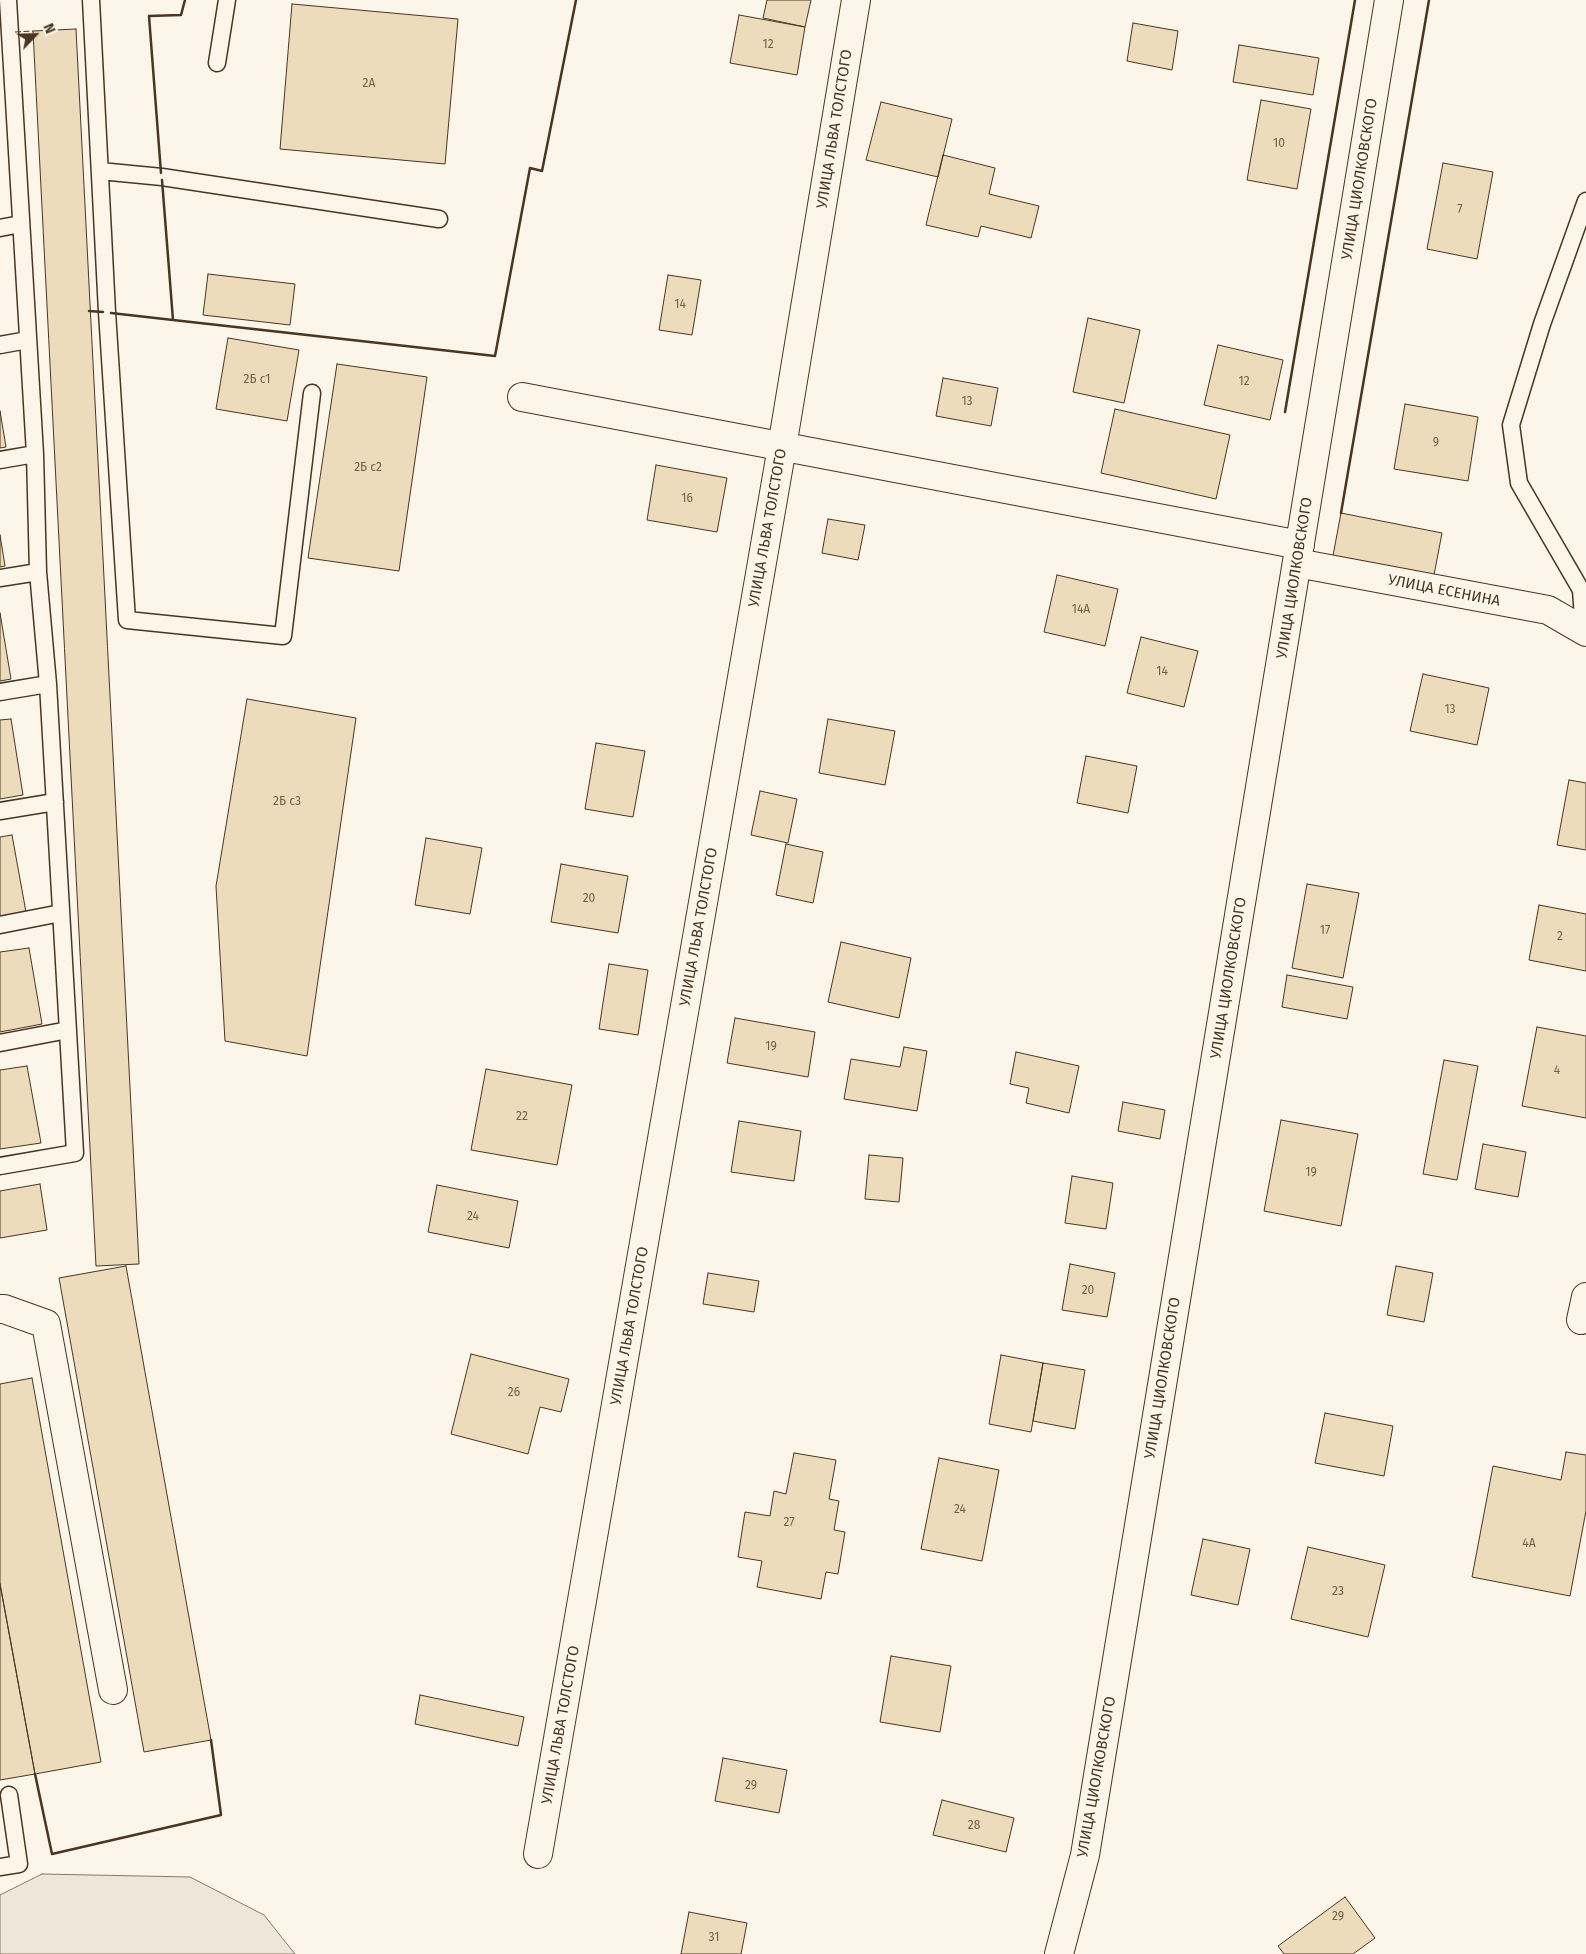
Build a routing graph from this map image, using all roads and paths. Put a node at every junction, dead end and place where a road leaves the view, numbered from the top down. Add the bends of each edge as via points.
1 (8, 0) edge
2 (90, 0) edge
3 (227, 0) edge
4 (856, 0) edge
5 (1389, 0) edge
6 (217, 64) dead end
7 (7, 101) edge
8 (100, 172) junction
9 (1586, 202) edge
10 (439, 219) dead end
11 (21, 224) junction
12 (0, 228) edge
13 (28, 340) junction
14 (0, 345) edge
15 (312, 393) dead end
16 (522, 397) dead end
17 (782, 448) junction
18 (35, 454) junction
19 (0, 460) edge
20 (1299, 554) junction
21 (38, 572) junction
22 (0, 578) edge
23 (1585, 631) edge
24 (48, 684) junction
25 (0, 692) edge
26 (55, 802) junction
27 (0, 811) edge
28 (61, 913) junction
29 (0, 925) edge
30 (68, 1030) junction
31 (0, 1042) edge
32 (0, 1166) edge
33 (0, 1310) edge
34 (114, 1690) dead end
35 (9, 1795) dead end
36 (538, 1854) dead end
37 (0, 1867) edge
38 (1059, 1954) edge

1 - 7 lane
2 - 8 lane
3 - 6 lane
4 - 17 street, УЛИЦА ЛЬВА ТОЛСТОГО
5 - 20 street, УЛИЦА ЦИОЛКОВСКОГО
7 - 11 lane
8 - 10 lane via 162,176
8 - 15 lane via 127,620 283,636
9 - 23 lane via 1510,425 1519,483 1580,590
11 - 12 lane
11 - 13 lane
13 - 14 lane
13 - 18 lane
16 - 17 street, УЛИЦА ЕСЕНИНА
17 - 20 street, УЛИЦА ЕСЕНИНА
17 - 36 street, УЛИЦА ЛЬВА ТОЛСТОГО
18 - 19 lane
18 - 21 lane
20 - 23 street, УЛИЦА ЕСЕНИНА via 1548,610
20 - 38 street, УЛИЦА ЦИОЛКОВСКОГО via 1085,1855
21 - 22 lane
21 - 24 lane
24 - 25 lane
24 - 26 lane
26 - 27 lane
26 - 28 lane
28 - 29 lane
28 - 30 lane
30 - 31 lane
30 - 32 lane via 75,1153
33 - 34 street via 46,1324
35 - 37 lane via 19,1864

